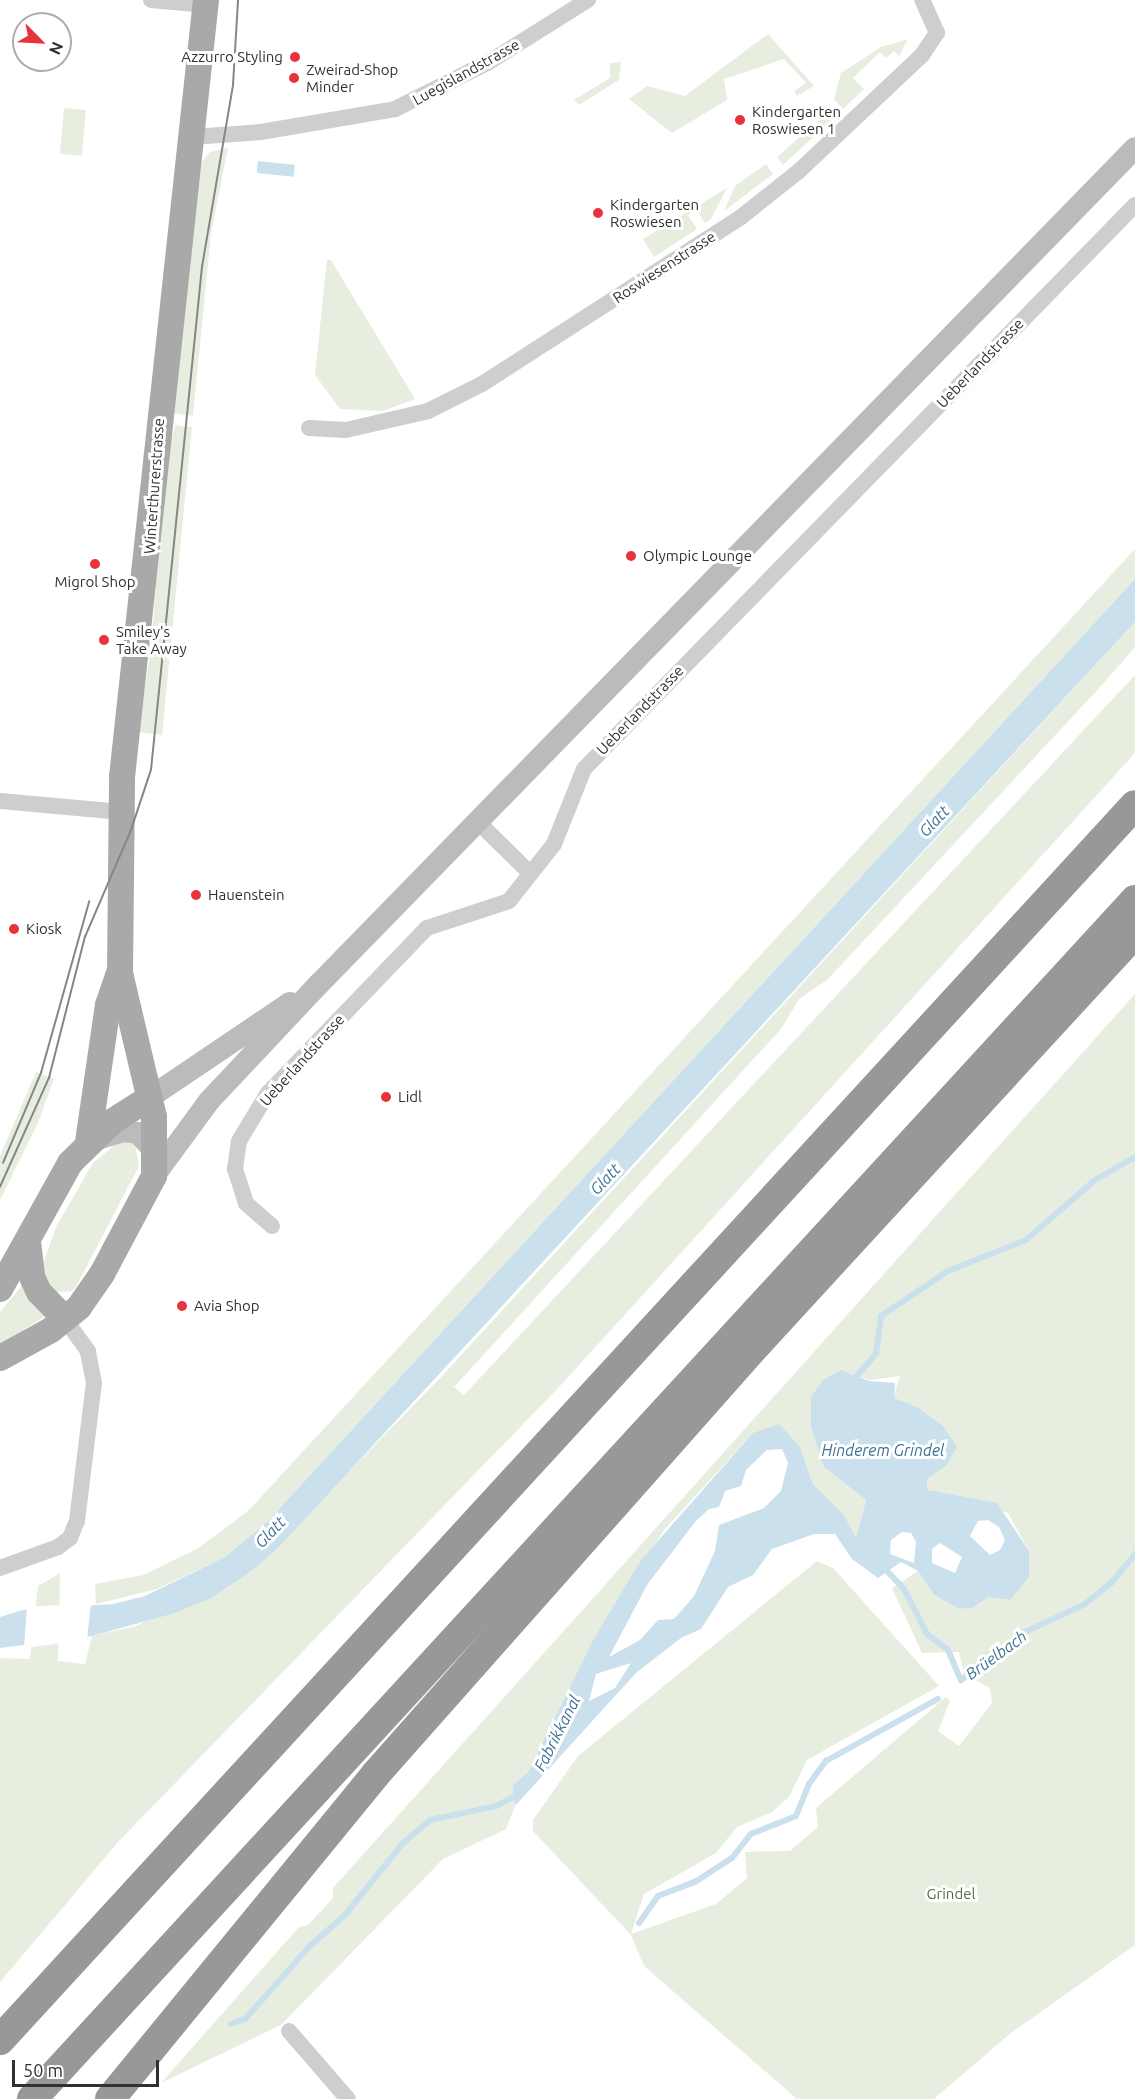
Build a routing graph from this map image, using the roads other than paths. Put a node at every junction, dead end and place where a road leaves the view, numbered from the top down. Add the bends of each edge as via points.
1 (151, 0) edge
2 (588, 0) edge
3 (922, 0) edge
4 (206, 3) edge
5 (192, 137) junction
6 (1135, 148) edge
7 (1135, 205) edge
8 (309, 428) dead end
9 (0, 801) edge
10 (1135, 805) edge
11 (122, 812) junction
12 (477, 821) junction
13 (530, 873) junction
14 (1135, 900) edge
15 (1135, 933) edge
16 (120, 972) junction
17 (319, 984) junction
18 (149, 1098) junction
19 (88, 1142) junction
20 (154, 1164) junction
21 (272, 1226) dead end
22 (28, 1242) junction
23 (0, 1289) edge
24 (65, 1319) junction
25 (0, 1358) edge
26 (0, 1568) edge
27 (289, 2031) dead end
28 (0, 2040) edge
29 (32, 2099) edge
30 (110, 2099) edge
31 (348, 2099) edge

1 - 4 street
2 - 5 street, Luegislandstrasse via 489,62 395,109 304,126
3 - 8 street, Roswiesenstrasse via 937,33 922,55 799,171 741,217 482,384 428,411 346,430
4 - 5 main road, Winterthurerstrasse
5 - 11 main road, Winterthurerstrasse via 158,423
6 - 12 main road
7 - 13 street, Ueberlandstrasse via 584,768 554,844
9 - 11 street
10 - 28 highway
11 - 16 main road, Winterthurerstrasse
12 - 13 street
12 - 17 main road
13 - 21 street, Ueberlandstrasse via 508,901 427,928 268,1093 239,1141 235,1169 246,1203
14 - 29 highway
15 - 30 highway via 750,1352 375,1775
16 - 18 main road, Winterthurerstrasse
16 - 19 main road, Winterthurerstrasse via 108,1005
17 - 18 main road
17 - 20 main road
18 - 19 main road
18 - 20 main road
19 - 20 main road via 124,1131 138,1133
19 - 22 main road via 57,1185
20 - 24 main road via 102,1275
22 - 23 main road
22 - 24 main road via 39,1292
24 - 25 main road
24 - 26 street via 88,1351 94,1383 77,1521 70,1538 57,1547
27 - 31 street

